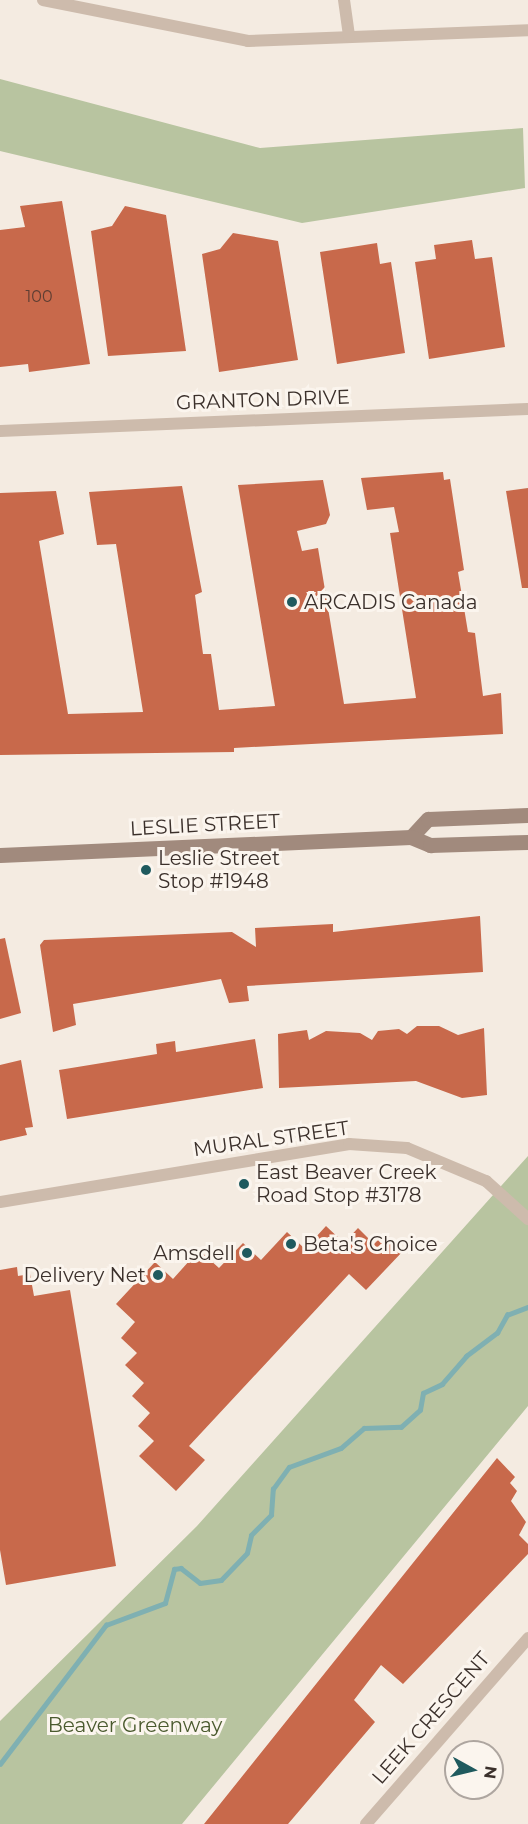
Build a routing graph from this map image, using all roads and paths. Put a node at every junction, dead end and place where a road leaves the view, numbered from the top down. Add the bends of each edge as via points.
1 (43, 0) edge
2 (344, 0) edge
3 (90, 5) edge
4 (528, 30) edge
5 (349, 36) junction
6 (528, 409) edge
7 (0, 431) edge
8 (528, 815) edge
9 (411, 837) junction
10 (528, 842) edge
11 (0, 855) edge
12 (0, 1202) edge
13 (528, 1219) edge
14 (528, 1638) edge
15 (366, 1824) edge

1 - 3 street
2 - 5 street
3 - 5 street via 223,39
4 - 5 street
6 - 7 street, GRANTON DRIVE
8 - 9 main road via 428,819
9 - 10 main road, LESLIE STREET via 430,845
9 - 11 main road, LESLIE STREET
12 - 13 street, MURAL STREET via 350,1144 407,1148 486,1181
14 - 15 street, LEEK CRESCENT

